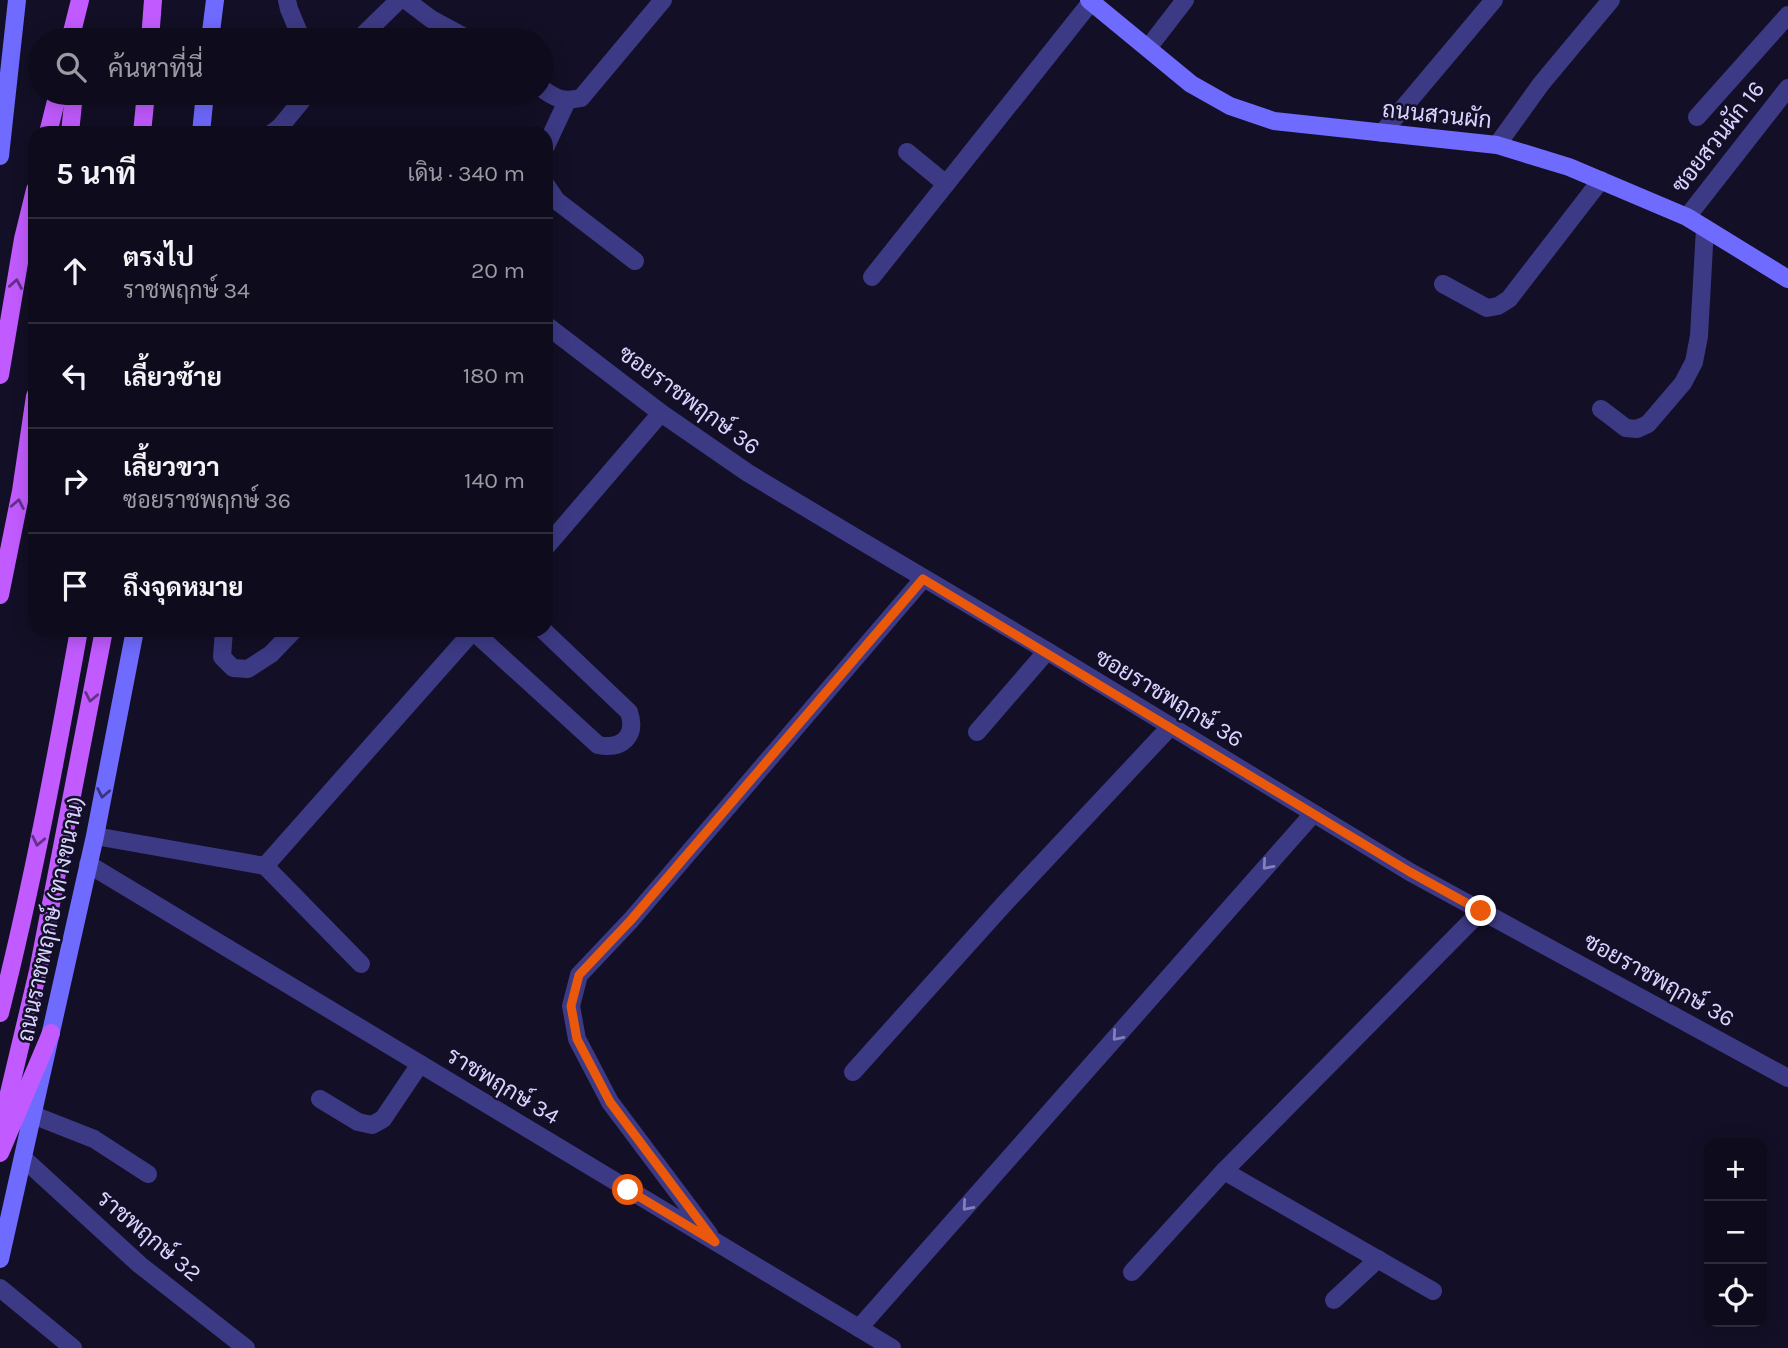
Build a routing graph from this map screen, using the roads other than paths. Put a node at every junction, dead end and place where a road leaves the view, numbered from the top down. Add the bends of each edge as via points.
1 (17, 0) edge
2 (82, 0) edge
3 (151, 0) edge
4 (215, 0) edge
5 (287, 0) edge
6 (399, 0) edge
7 (407, 0) edge
8 (663, 0) edge
9 (1185, 0) edge
10 (1494, 0) edge
11 (1611, 0) edge
12 (1090, 1) edge
13 (1788, 15) edge
14 (74, 28) edge
15 (80, 28) edge
16 (150, 28) edge
17 (212, 28) edge
18 (297, 28) edge
19 (370, 28) edge
20 (448, 28) edge
21 (1148, 48) junction
22 (1788, 88) edge
23 (553, 96) edge
24 (567, 101) junction
25 (55, 105) edge
26 (73, 105) edge
27 (146, 105) edge
28 (149, 105) edge
29 (204, 105) edge
30 (299, 105) edge
31 (1696, 117) dead end
32 (50, 126) edge
33 (71, 126) edge
34 (143, 126) edge
35 (151, 126) edge
36 (202, 126) edge
37 (284, 126) edge
38 (553, 131) edge
39 (1382, 133) junction
40 (1497, 145) junction
41 (907, 152) dead end
42 (0, 156) edge
43 (1601, 180) junction
44 (946, 184) junction
45 (553, 209) edge
46 (1687, 217) junction
47 (28, 219) edge
48 (1705, 229) junction
49 (635, 261) dead end
50 (872, 277) dead end
51 (1788, 279) edge
52 (1443, 284) dead end
53 (553, 330) edge
54 (0, 375) edge
55 (1601, 409) dead end
56 (661, 413) junction
57 (28, 444) edge
58 (553, 534) edge
59 (923, 579) junction
60 (0, 595) edge
61 (78, 637) edge
62 (103, 637) edge
63 (134, 637) edge
64 (223, 637) edge
65 (287, 637) edge
66 (468, 637) edge
67 (481, 637) edge
68 (550, 637) edge
69 (1047, 652) junction
70 (1170, 727) junction
71 (976, 732) dead end
72 (1312, 814) junction
73 (94, 836) junction
74 (88, 864) junction
75 (265, 866) junction
76 (1481, 911) junction
77 (361, 964) dead end
78 (0, 1013) edge
79 (51, 1033) junction
80 (420, 1064) junction
81 (853, 1072) dead end
82 (1788, 1078) edge
83 (320, 1099) dead end
84 (33, 1115) junction
85 (0, 1131) edge
86 (0, 1153) edge
87 (23, 1158) junction
88 (1224, 1171) junction
89 (148, 1174) dead end
90 (715, 1242) junction
91 (0, 1259) edge
92 (1378, 1259) junction
93 (1132, 1272) dead end
94 (0, 1288) edge
95 (1433, 1291) dead end
96 (1334, 1300) dead end
97 (859, 1328) junction
98 (73, 1348) edge
99 (246, 1348) edge
100 (892, 1348) edge

1 - 42 main road
2 - 14 main road
2 - 15 main road
3 - 16 main road
4 - 17 main road
5 - 18 street
6 - 19 street
7 - 20 street
8 - 24 street via 594,84 581,97
9 - 21 street
10 - 39 street
11 - 40 street
12 - 21 main road, ถนนสวนผัก
12 - 44 street
13 - 31 street
21 - 39 main road, ถนนสวนผัก via 1191,84 1230,106 1274,121
22 - 46 street, ซอยสวนผัก 16
23 - 24 street
24 - 38 street
25 - 32 main road
26 - 33 main road
27 - 34 main road
28 - 35 main road
29 - 36 main road
30 - 37 street
39 - 40 main road, ถนนสวนผัก
40 - 43 main road, ถนนสวนผัก
41 - 44 street
43 - 46 main road, ถนนสวนผัก
43 - 52 street via 1509,299 1488,308
44 - 50 street
45 - 49 street
46 - 48 main road, ถนนสวนผัก
54 -> 47 main road
48 - 51 main road, ถนนสวนผัก
48 - 55 street via 1699,336 1695,362 1683,383 1648,424 1637,429 1626,428
53 - 56 street, ซอยราชพฤกษ์ 36
56 - 58 street
56 - 59 street, ซอยราชพฤกษ์ 36 via 748,473
60 -> 57 main road
59 - 69 street, ซอยราชพฤกษ์ 36
59 - 90 street via 579,975 571,1006 577,1039 610,1102
61 -> 78 main road
62 -> 85 main road via 38,971
63 -> 73 main road, ถนนราชพฤกษ์ (ทางขนาน)
64 - 65 street via 222,657 233,668 248,669
66 - 75 street
67 - 68 street via 598,746 614,747 626,740 632,727 629,712
69 - 70 street, ซอยราชพฤกษ์ 36
69 - 71 street
70 - 72 street, ซอยราชพฤกษ์ 36
70 - 81 street
72 - 76 street, ซอยราชพฤกษ์ 36
72 -> 97 street
73 - 74 main road, ถนนราชพฤกษ์ (ทางขนาน)
73 - 75 street
74 - 79 main road, ถนนราชพฤกษ์ (ทางขนาน)
74 - 80 street, ราชพฤกษ์ 34
75 - 77 street
76 - 82 street, ซอยราชพฤกษ์ 36
76 - 88 street
79 - 84 main road, ถนนราชพฤกษ์ (ทางขนาน)
79 - 86 main road
80 - 83 street via 383,1119 372,1125 358,1122
80 - 90 street, ราชพฤกษ์ 34
84 - 87 main road, ถนนราชพฤกษ์ (ทางขนาน)
84 - 89 street via 94,1139
87 - 91 main road, ถนนราชพฤกษ์ (ทางขนาน)
87 - 99 street, ราชพฤกษ์ 32 via 141,1265
88 - 92 street
88 - 93 street
90 - 97 street, ราชพฤกษ์ 34
92 - 95 street
92 - 96 street
94 - 98 street
97 - 100 street, ราชพฤกษ์ 34

